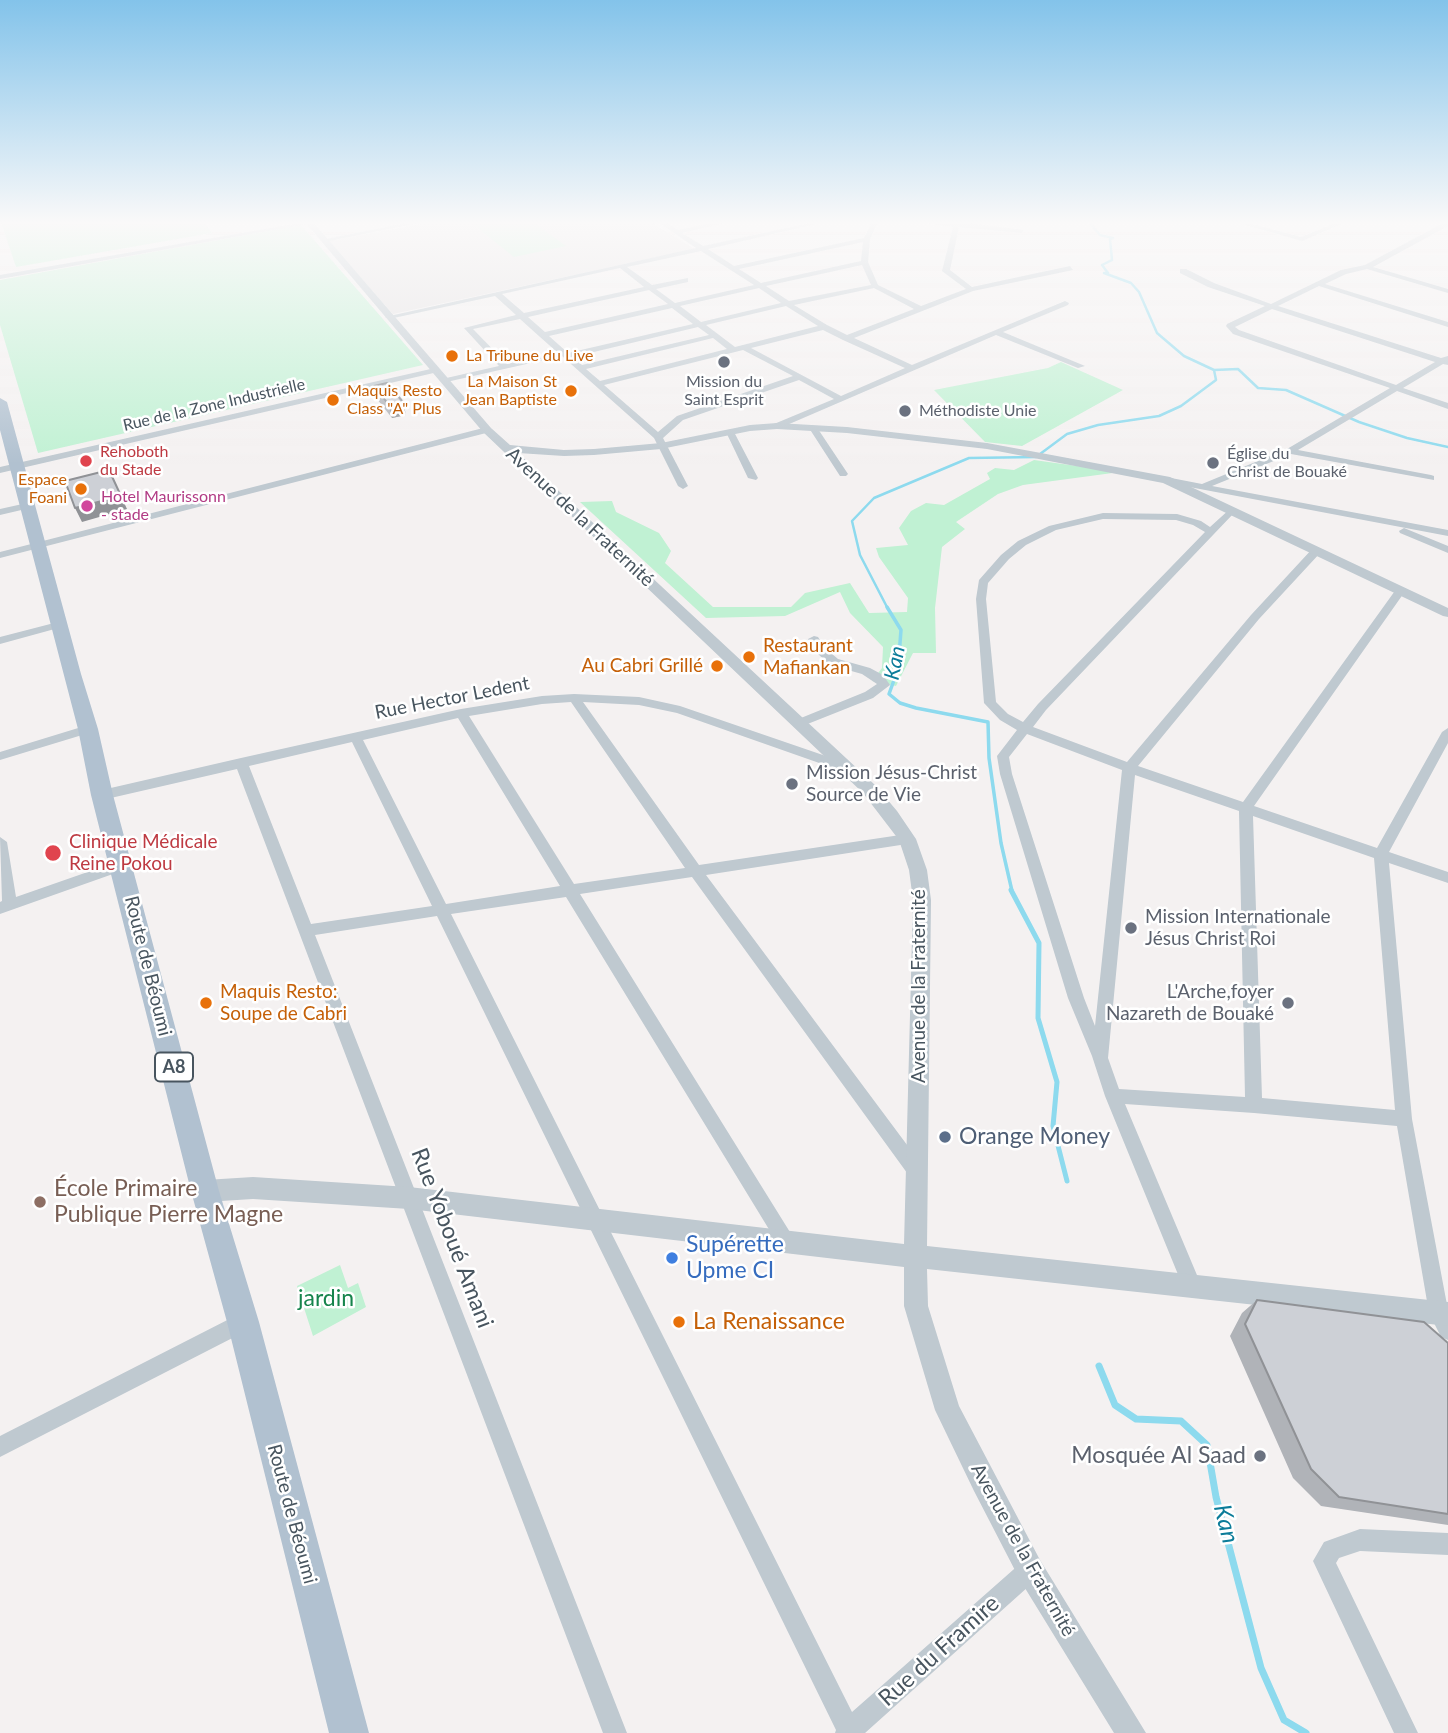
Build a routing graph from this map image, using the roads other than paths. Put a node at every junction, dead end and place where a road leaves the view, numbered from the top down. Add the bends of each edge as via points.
1 (377, 303) edge
2 (452, 303) edge
3 (507, 303) edge
4 (582, 303) edge
5 (670, 303) edge
6 (682, 303) edge
7 (792, 303) edge
8 (908, 303) edge
9 (936, 303) edge
10 (1065, 303) dead end
11 (1262, 303) edge
12 (1278, 303) edge
13 (1378, 303) edge
14 (786, 304) junction
15 (673, 305) junction
16 (1271, 306) junction
17 (920, 309) junction
18 (522, 316) junction
19 (389, 317) junction
20 (699, 324) junction
21 (1448, 325) edge
22 (824, 327) junction
23 (997, 333) junction
24 (543, 335) junction
25 (714, 335) junction
26 (846, 338) junction
27 (739, 349) junction
28 (565, 354) junction
29 (1446, 360) edge
30 (1081, 366) dead end
31 (505, 367) junction
32 (580, 368) junction
33 (914, 369) junction
34 (440, 375) junction
35 (799, 377) junction
36 (598, 384) junction
37 (1398, 389) junction
38 (841, 398) junction
39 (0, 402) edge
40 (1448, 406) edge
41 (777, 426) junction
42 (813, 428) junction
43 (487, 430) junction
44 (730, 432) junction
45 (659, 442) junction
46 (505, 448) junction
47 (1290, 451) junction
48 (8, 468) edge
49 (843, 474) dead end
50 (752, 478) dead end
51 (1431, 478) dead end
52 (1166, 480) junction
53 (1206, 485) junction
54 (683, 486) dead end
55 (27, 506) junction
56 (1231, 511) junction
57 (0, 512) edge
58 (1377, 519) junction
59 (1210, 531) junction
60 (1448, 533) edge
61 (38, 546) junction
62 (1317, 550) junction
63 (1448, 550) edge
64 (0, 555) edge
65 (1401, 590) junction
66 (1448, 613) edge
67 (58, 625) junction
68 (814, 639) dead end
69 (0, 641) edge
70 (573, 698) junction
71 (461, 713) junction
72 (800, 723) junction
73 (88, 729) junction
74 (1025, 729) junction
75 (1448, 732) edge
76 (356, 738) junction
77 (0, 756) edge
78 (241, 762) junction
79 (847, 768) junction
80 (1129, 768) junction
81 (102, 794) junction
82 (1246, 808) junction
83 (907, 839) junction
84 (0, 842) edge
85 (1381, 854) junction
86 (122, 865) junction
87 (696, 872) junction
88 (1448, 878) edge
89 (572, 890) junction
90 (5, 906) edge
91 (441, 910) junction
92 (305, 932) junction
93 (1100, 1058) junction
94 (1113, 1096) junction
95 (1254, 1105) junction
96 (1404, 1119) junction
97 (917, 1172) junction
98 (205, 1191) junction
99 (409, 1198) junction
100 (594, 1222) junction
101 (787, 1243) junction
102 (915, 1256) junction
103 (1193, 1287) junction
104 (1445, 1319) edge
105 (243, 1322) junction
106 (0, 1447) edge
107 (1448, 1544) edge
108 (1030, 1570) junction
109 (849, 1732) edge
110 (349, 1733) edge
111 (615, 1733) edge
112 (1131, 1733) edge
113 (1406, 1733) edge

1 - 19 street, Avenue de la Fraternité
2 - 19 street
3 - 18 street
4 - 18 street
5 - 15 street
6 - 15 street
7 - 14 street, Rue de la Zone Industrielle
8 - 17 street
9 - 17 street
10 - 23 street
11 - 16 street
12 - 16 street
13 - 21 street
14 - 20 street, Rue de la Zone Industrielle
14 - 22 street
15 - 20 street
15 - 24 street
16 - 29 street
16 - 37 street via 1231,329
17 - 26 street
18 - 24 street
18 - 31 street via 468,328
19 - 34 street, Avenue de la Fraternité
20 - 25 street
20 - 28 street, Rue de la Zone Industrielle
22 - 26 street
22 - 27 street
23 - 30 street
23 - 33 street
24 - 28 street
25 - 27 street
25 - 32 street
26 - 33 street
27 - 35 street
27 - 36 street
28 - 31 street, Rue de la Zone Industrielle
28 - 32 street
29 - 37 street
31 - 34 street, Rue de la Zone Industrielle
32 - 36 street
33 - 38 street
34 - 43 street, Avenue de la Fraternité
34 - 48 street, Rue de la Zone Industrielle
35 - 38 street
35 - 45 street via 680,418
36 - 45 street
37 - 40 street
37 - 47 street
38 - 41 street
39 - 48 main road, Route de Béoumi / A8
41 - 42 street
41 - 44 street
42 - 49 street
42 - 52 street via 987,446
43 - 46 street, Avenue de la Fraternité
43 - 61 street
44 - 45 street
44 - 50 street
45 - 46 street via 564,453
45 - 54 street
46 - 72 street, Avenue de la Fraternité
47 - 51 street
47 - 53 street
48 - 55 main road, Route de Béoumi / A8
52 - 53 street
52 - 56 street
53 - 58 street
55 - 57 street
55 - 61 main road, Route de Béoumi / A8
56 - 59 street
56 - 62 street
58 - 60 street
58 - 63 street
59 - 74 street
59 - 74 street via 1177,517 1114,515 1079,520 1022,543 990,571 981,599 990,703
61 - 64 street
61 - 67 main road, Route de Béoumi / A8
62 - 65 street
62 - 80 street
65 - 66 street
65 - 82 street
67 - 69 street
67 - 73 main road, Route de Béoumi / A8
68 - 72 street via 834,662 866,671 884,685
70 - 71 street, Rue Hector Ledent
70 - 79 street, Rue Hector Ledent via 639,701 680,710
70 - 87 street
71 - 76 street, Rue Hector Ledent
71 - 89 street
72 - 79 street, Avenue de la Fraternité
73 - 77 street
73 - 81 main road, Route de Béoumi / A8
74 - 80 street
74 - 93 street via 1003,756 1003,763 1076,998
75 - 85 street
76 - 78 street, Rue Hector Ledent
76 - 91 street
78 - 81 street, Rue Hector Ledent
78 - 92 street, Rue Yoboué Amani
79 - 83 street, Avenue de la Fraternité
80 - 82 street
80 - 93 street
81 - 86 main road, Route de Béoumi / A8
82 - 85 street
82 - 95 street
83 - 87 street
83 - 97 street, Avenue de la Fraternité via 922,900
84 - 90 street
85 - 88 street
85 - 96 street
86 - 90 street
86 - 98 main road, Route de Béoumi / A8
87 - 89 street
87 - 97 street
89 - 91 street
89 - 101 street
91 - 92 street
91 - 100 street
92 - 99 street, Rue Yoboué Amani
93 - 94 street
94 - 95 street
94 - 103 street
95 - 96 street
96 - 104 street
97 - 102 street, Avenue de la Fraternité
98 - 99 street via 253,1188
98 - 105 main road, Route de Béoumi / A8
99 - 100 street
99 - 111 street, Rue Yoboué Amani
100 - 101 street
100 - 109 street
101 - 102 street
102 - 103 street
102 - 108 street, Avenue de la Fraternité via 916,1306 948,1410
103 - 104 street
105 - 106 street
105 - 110 main road, Route de Béoumi / A8
107 - 113 street via 1360,1540 1332,1550 1324,1561
108 - 109 street, Rue du Framire
108 - 112 street, Avenue de la Fraternité

